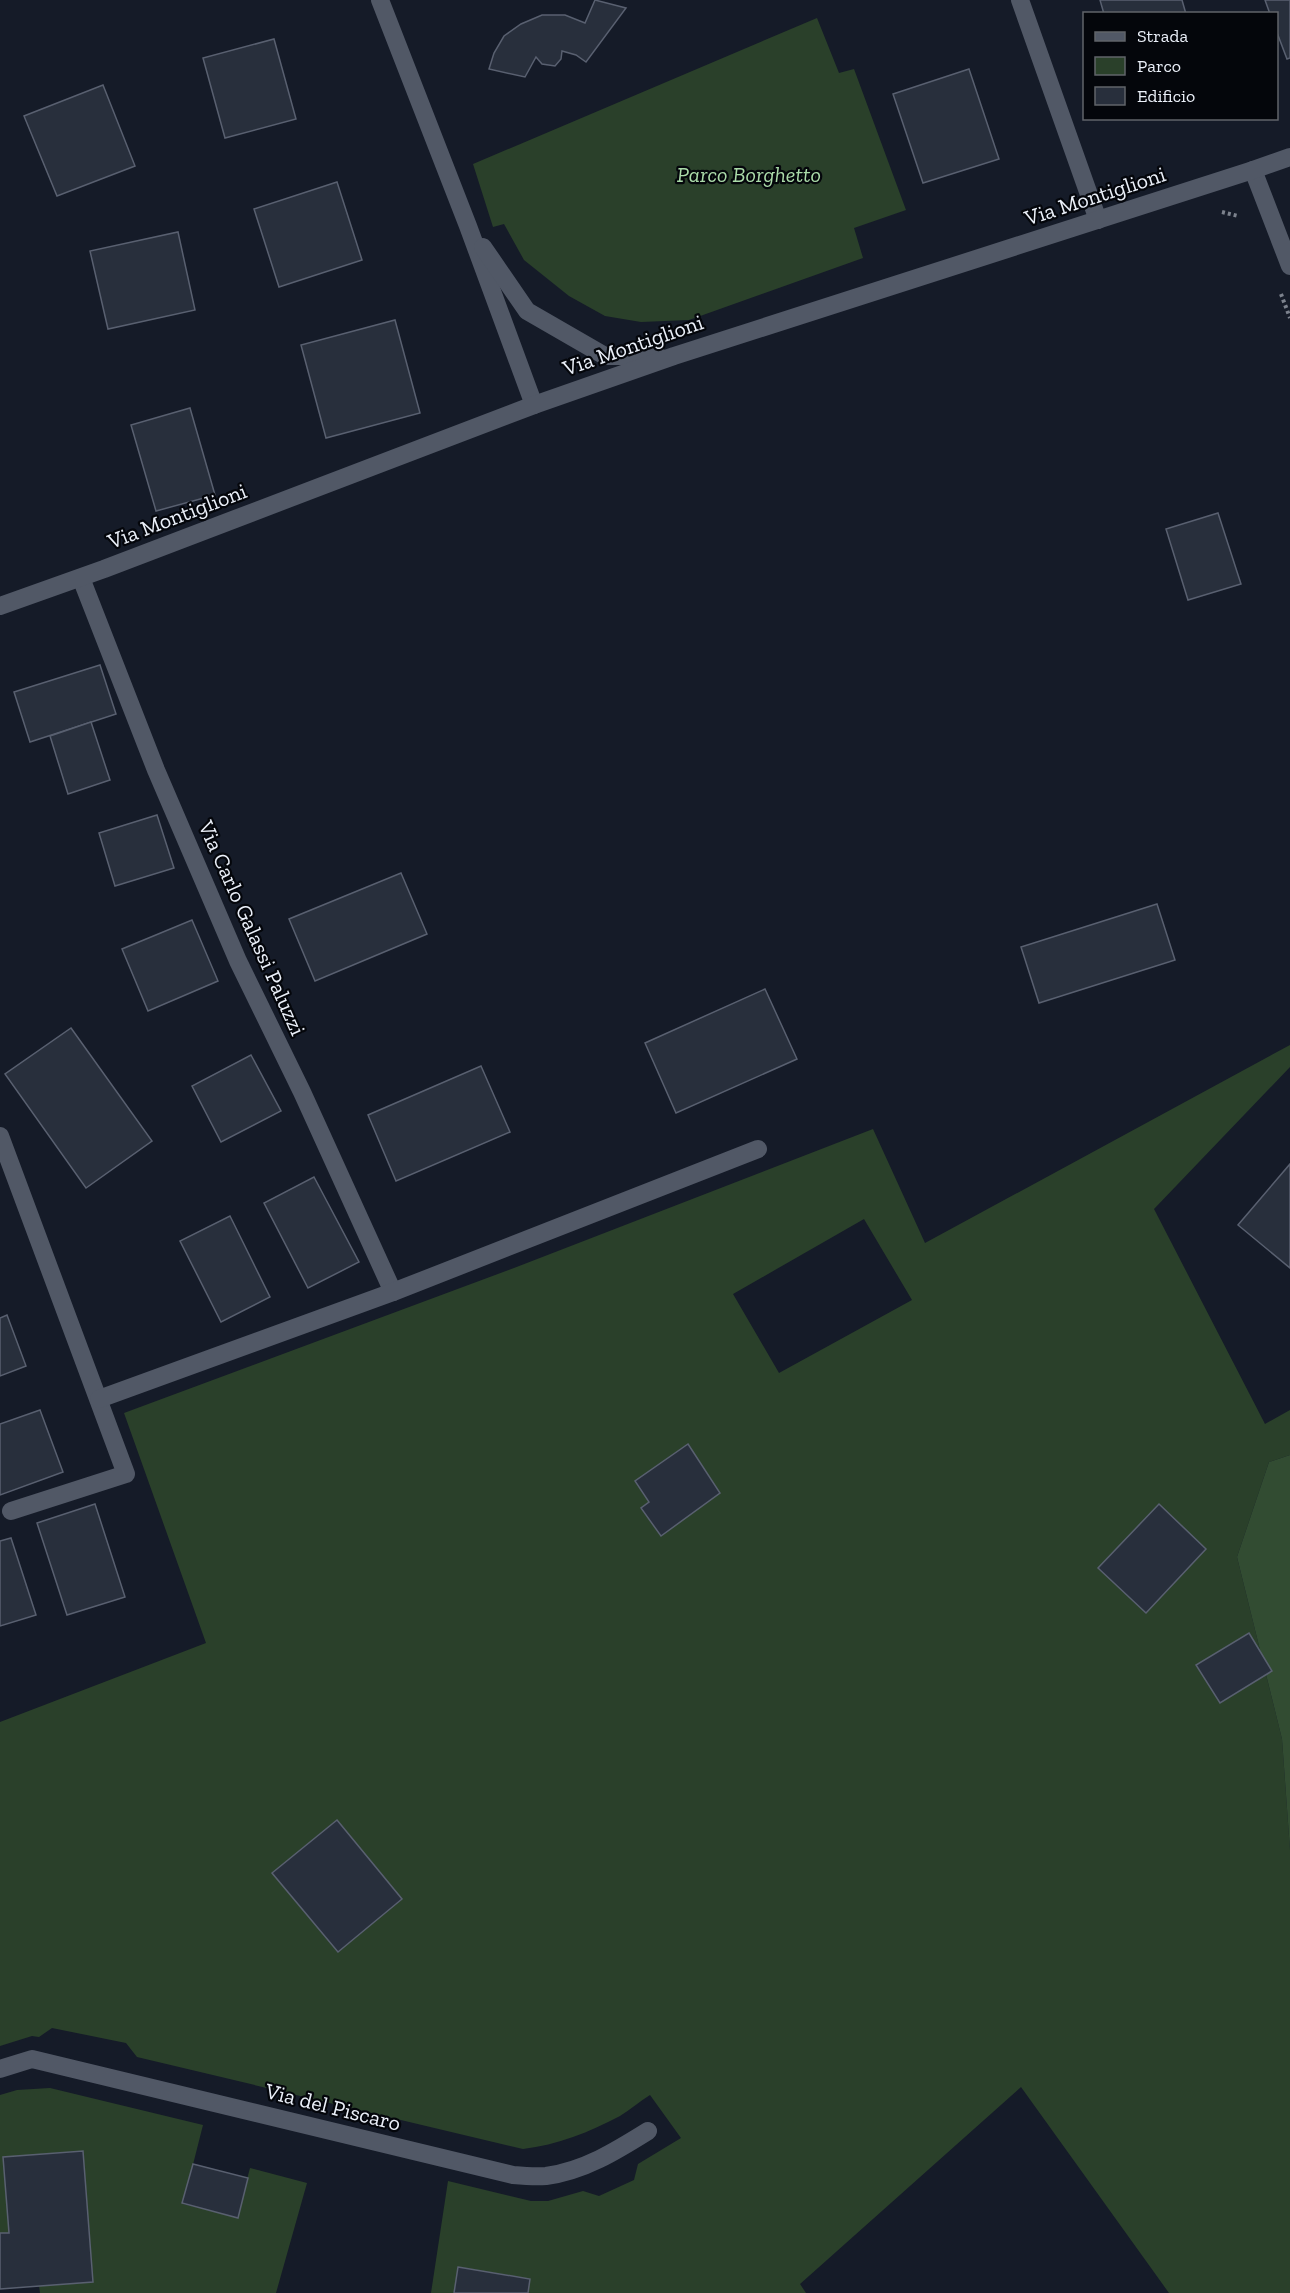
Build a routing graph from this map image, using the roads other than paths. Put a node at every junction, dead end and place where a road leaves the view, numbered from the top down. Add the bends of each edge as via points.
1 (380, 0) edge
2 (1020, 0) edge
3 (1290, 157) edge
4 (1253, 170) junction
5 (1098, 220) junction
6 (468, 226) junction
7 (1290, 266) edge
8 (674, 356) junction
9 (534, 405) junction
10 (81, 578) junction
11 (0, 606) edge
12 (0, 1136) edge
13 (758, 1149) dead end
14 (393, 1292) junction
15 (99, 1399) junction
16 (12, 1511) dead end
17 (0, 2069) edge
18 (648, 2131) dead end

1 - 6 street
2 - 5 street
3 - 4 street, Via Montiglioni
4 - 5 street, Via Montiglioni
4 - 7 street
5 - 8 street, Via Montiglioni
6 - 8 street via 527,311 605,356
6 - 9 street
8 - 9 street, Via Montiglioni
9 - 10 street, Via Montiglioni
10 - 11 street, Via Montiglioni
10 - 14 street, Via Carlo Galassi Paluzzi via 156,770 238,961
12 - 15 street
13 - 14 street
14 - 15 street
15 - 16 street via 126,1474
17 - 18 street, Via del Piscaro via 32,2059 513,2175 544,2176 578,2169

